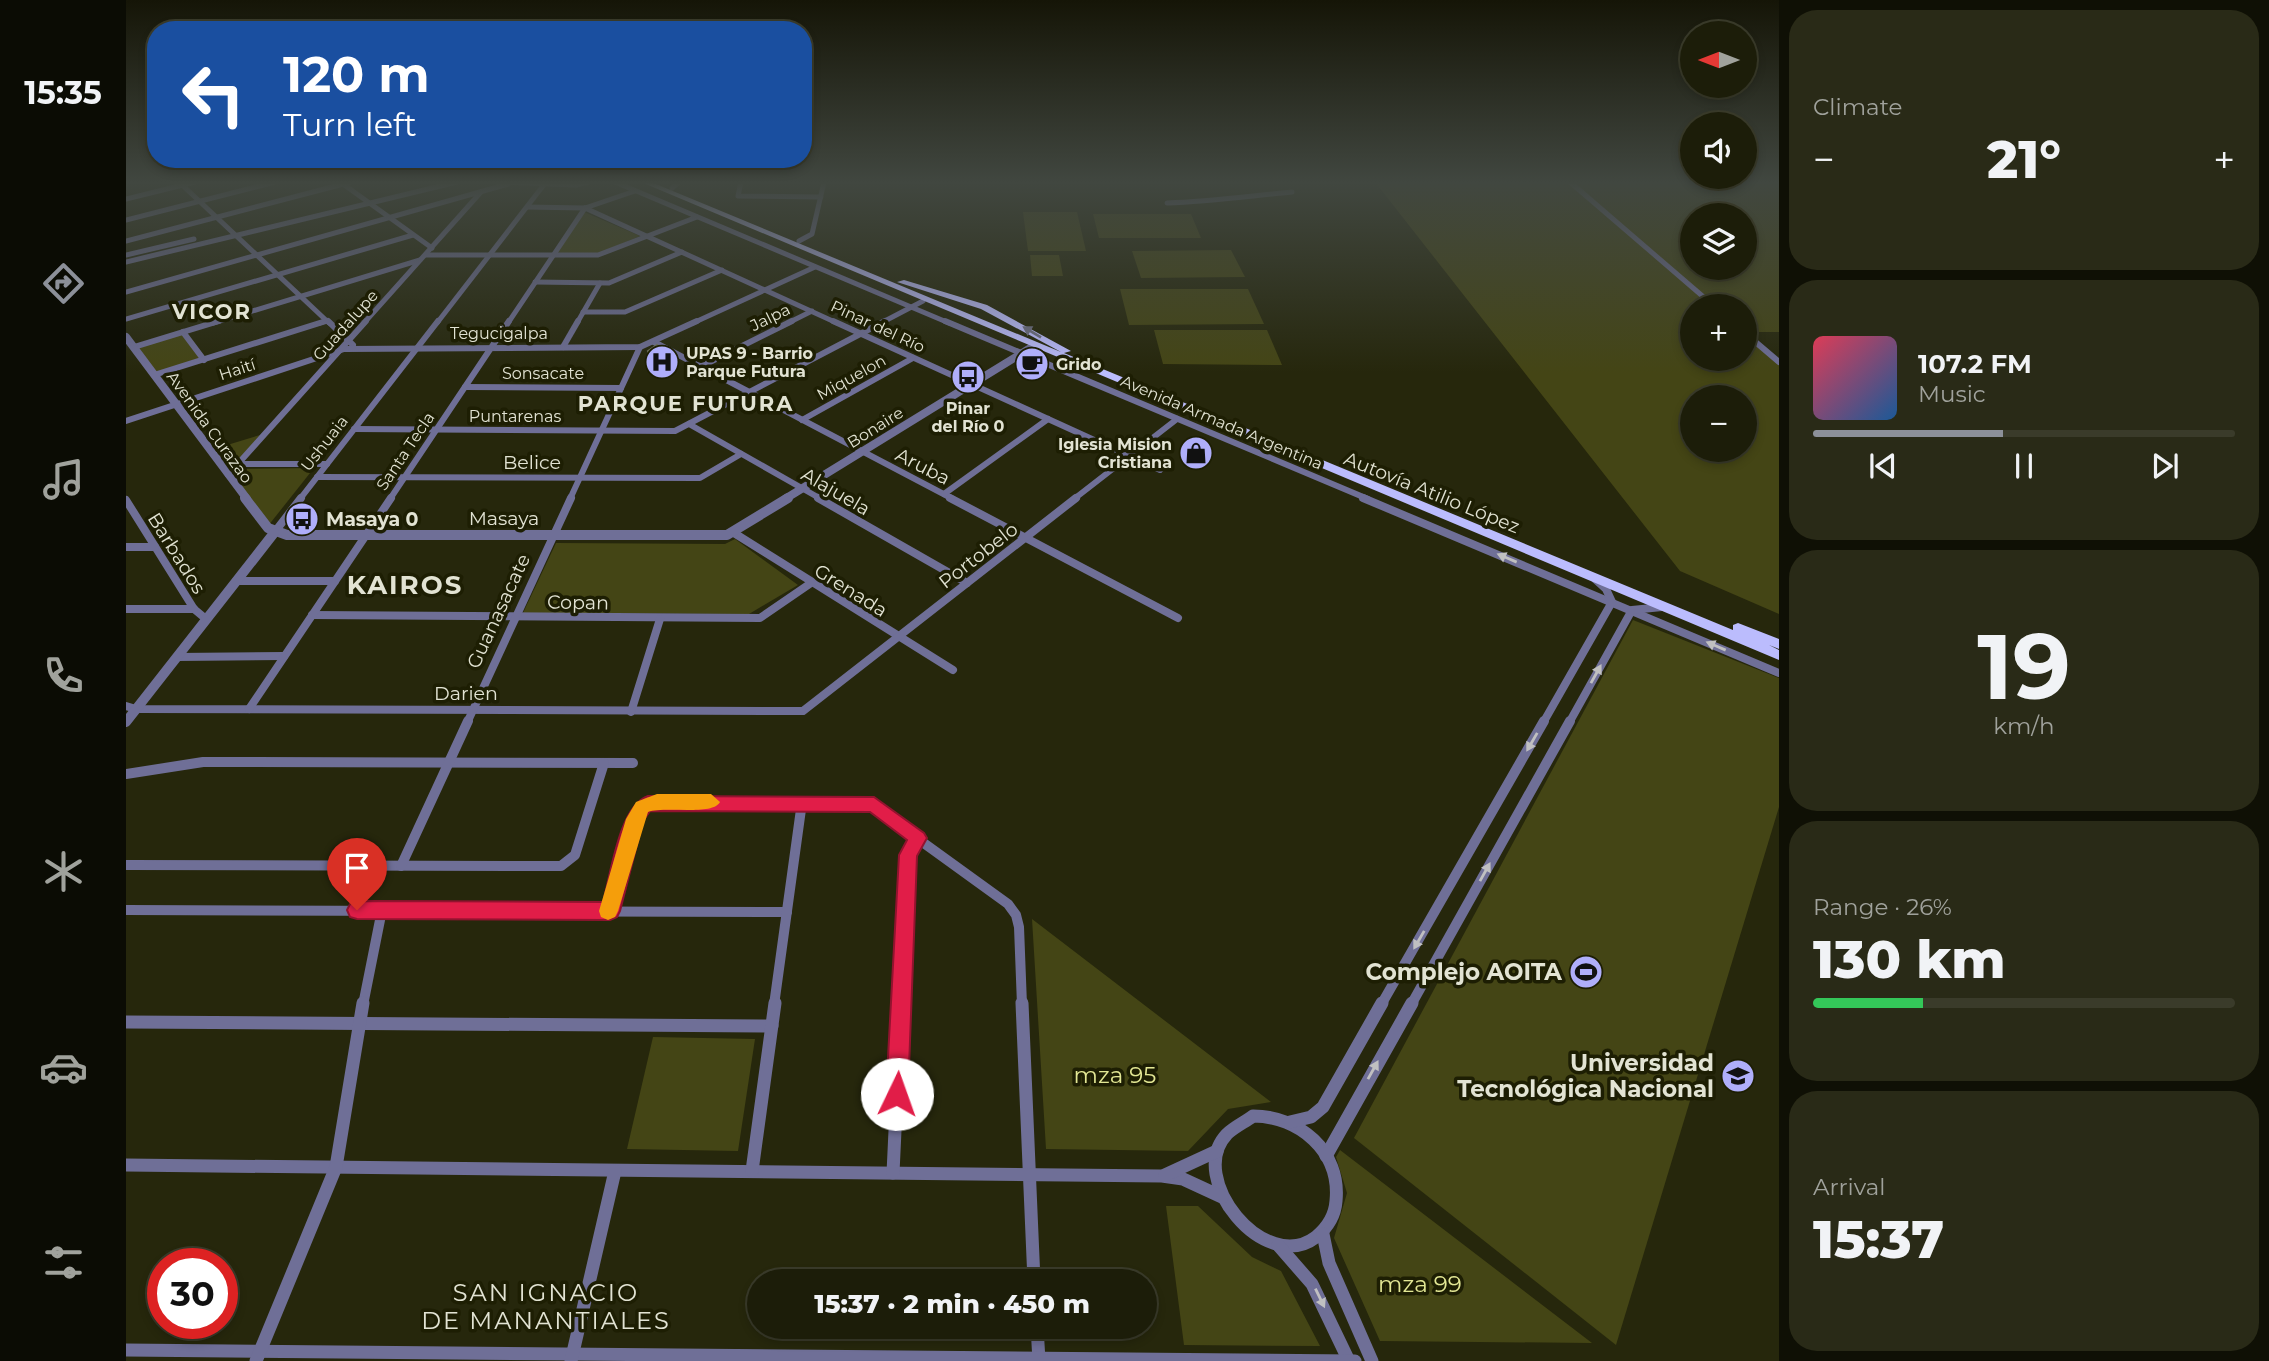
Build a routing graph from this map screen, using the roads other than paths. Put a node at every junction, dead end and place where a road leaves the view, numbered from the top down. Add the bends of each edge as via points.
1 (176, 246) edge
2 (188, 246) edge
3 (248, 246) edge
4 (292, 246) edge
5 (378, 246) edge
6 (428, 246) edge
7 (434, 246) edge
8 (498, 246) edge
9 (559, 246) edge
10 (622, 246) edge
11 (668, 246) edge
12 (765, 246) edge
13 (793, 246) edge
14 (810, 246) edge
15 (1644, 246) edge
16 (432, 248) junction
17 (682, 252) junction
18 (258, 255) junction
19 (491, 255) junction
20 (553, 255) junction
21 (126, 256) edge
22 (424, 257) junction
23 (126, 262) edge
24 (816, 267) junction
25 (722, 270) junction
26 (280, 275) junction
27 (535, 282) junction
28 (600, 282) junction
29 (765, 290) junction
30 (126, 292) edge
31 (1700, 294) edge
32 (300, 297) junction
33 (923, 301) junction
34 (975, 304) junction
35 (912, 307) junction
36 (812, 311) junction
37 (583, 312) junction
38 (957, 315) junction
39 (1008, 318) junction
40 (126, 319) edge
41 (326, 321) junction
42 (981, 325) junction
43 (183, 332) junction
44 (861, 334) junction
45 (126, 337) edge
46 (654, 342) junction
47 (1757, 343) edge
48 (346, 346) junction
49 (640, 346) junction
50 (1032, 346) junction
51 (134, 347) junction
52 (357, 347) joint
53 (418, 347) junction
54 (492, 347) junction
55 (563, 347) junction
56 (1020, 354) junction
57 (913, 358) junction
58 (204, 360) junction
59 (1779, 362) edge
60 (702, 366) junction
61 (154, 375) junction
62 (971, 384) junction
63 (465, 387) junction
64 (621, 388) junction
65 (751, 392) junction
66 (175, 404) junction
67 (1048, 419) junction
68 (1177, 419) junction
69 (802, 420) junction
70 (126, 421) edge
71 (689, 424) junction
72 (354, 429) junction
73 (436, 430) junction
74 (601, 430) junction
75 (862, 452) junction
76 (741, 454) junction
77 (1130, 457) junction
78 (238, 464) junction
79 (327, 464) junction
80 (1160, 470) dead end
81 (228, 475) junction
82 (317, 477) junction
83 (404, 478) junction
84 (579, 478) junction
85 (802, 489) junction
86 (944, 494) junction
87 (126, 500) edge
88 (274, 533) junction
89 (734, 533) junction
90 (365, 536) junction
91 (552, 536) junction
92 (1027, 536) junction
93 (126, 547) edge
94 (155, 547) junction
95 (1595, 579) junction
96 (236, 581) junction
97 (335, 581) junction
98 (811, 583) junction
99 (967, 583) junction
100 (1612, 602) junction
101 (1664, 607) junction
102 (126, 609) edge
103 (194, 609) junction
104 (1632, 610) junction
105 (312, 615) junction
106 (515, 617) junction
107 (206, 618) junction
108 (1178, 618) dead end
109 (660, 619) junction
110 (898, 638) junction
111 (1779, 645) edge
112 (1779, 655) edge
113 (284, 656) junction
114 (177, 657) junction
115 (953, 670) dead end
116 (1779, 673) edge
117 (131, 708) edge
118 (249, 709) junction
119 (472, 710) junction
120 (631, 712) junction
121 (796, 712) joint
122 (126, 722) edge
123 (448, 762) junction
124 (604, 763) junction
125 (633, 763) dead end
126 (126, 774) edge
127 (802, 802) junction
128 (918, 838) junction
129 (126, 865) edge
130 (401, 866) junction
131 (126, 910) edge
132 (383, 911) junction
133 (610, 911) junction
134 (787, 912) junction
135 (126, 1022) edge
136 (359, 1024) junction
137 (772, 1026) junction
138 (1290, 1122) junction
139 (1217, 1151) junction
140 (1326, 1156) junction
141 (126, 1165) edge
142 (336, 1167) junction
143 (615, 1171) junction
144 (752, 1171) junction
145 (893, 1173) junction
146 (1028, 1174) junction
147 (1162, 1176) junction
148 (1222, 1197) junction
149 (1323, 1234) junction
150 (1278, 1245) junction
151 (1033, 1269) edge
152 (1038, 1339) edge
153 (126, 1350) edge
154 (258, 1356) edge
155 (416, 1357) edge
156 (572, 1358) edge
157 (726, 1358) edge
158 (884, 1359) edge
159 (1039, 1360) edge
160 (1198, 1360) edge
161 (1349, 1361) edge
162 (1355, 1361) edge
163 (1372, 1361) edge

1 - 21 street
2 - 23 street
3 - 18 street
4 - 18 street
5 - 26 street
6 - 16 street
7 - 16 street, Guadalupe
8 - 19 street, Ushuaia
9 - 20 street, Santa Tecla
10 - 20 street via 594,256
11 - 17 street, Pinar del Río
12 - 24 street, Avenida Armada Argentina
13 - 33 main road
14 - 34 main road via 906,284
15 - 31 street
16 - 22 street, Guadalupe
17 - 25 street, Pinar del Río
17 - 28 street via 609,283
18 - 26 street
18 - 30 street
19 - 20 street
19 - 22 street
19 - 53 street, Ushuaia
20 - 27 street, Santa Tecla
22 - 32 street
22 - 48 street, Guadalupe
24 - 29 street
24 - 35 street, Avenida Armada Argentina
25 - 29 street, Pinar del Río
25 - 37 street via 625,312
26 - 32 street
26 - 40 street
27 - 28 street
27 - 54 street, Santa Tecla
28 - 37 street
29 - 36 street, Pinar del Río
29 - 46 street
32 - 41 street
32 - 43 street
33 - 35 street
33 - 38 main road
34 - 38 main road via 959,306
34 - 39 main road
35 - 44 street
35 - 56 street, Avenida Armada Argentina
36 - 44 street, Pinar del Río
36 - 60 street, Jalpa
37 - 55 street
38 - 42 main road
39 - 42 main road via 998,326
111 -> 39 main road, Autovía Atilio López via 1055,346
41 - 48 street
41 - 58 street
42 - 50 main road
43 - 51 street
43 - 58 street
44 - 57 street, Pinar del Río
44 - 65 street
45 - 51 street, Avenida Curazao
46 - 49 street
46 - 60 street, Aruba
47 - 59 street
48 - 52 street, Haití
48 - 66 street, Haití
48 - 78 street, Guadalupe
49 - 55 street, Tegucigalpa
49 - 64 street, Guanasacate
50 - 56 street, Bonaire
50 - 95 main road, Autovía Atilio López
51 - 61 street, Avenida Curazao
52 - 53 street, Tegucigalpa
53 - 54 street, Tegucigalpa
53 - 72 street, Ushuaia
54 - 55 street, Tegucigalpa
54 - 63 street, Santa Tecla
56 - 62 street, Bonaire
56 - 68 street, Avenida Armada Argentina
57 - 62 street, Pinar del Río
57 - 69 street, Miquelon
58 - 61 street
60 - 65 street, Aruba
61 - 66 street, Avenida Curazao
62 - 67 street, Pinar del Río
62 - 75 street, Bonaire
63 - 64 street, Sonsacate
63 - 73 street, Santa Tecla
64 - 74 street, Guanasacate
65 - 69 street, Aruba
65 - 71 street
66 - 70 street, Haití
66 - 81 street, Avenida Curazao
67 - 77 street, Pinar del Río
67 - 86 street
68 - 77 street, Portobelo
100 -> 68 street, Avenida Armada Argentina
69 - 75 street, Aruba
71 - 74 street, Puntarenas via 675,431
71 - 76 street, Alajuela
72 - 73 street, Puntarenas
72 - 79 street, Ushuaia
73 - 74 street, Puntarenas
73 - 83 street, Santa Tecla
74 - 84 street, Guanasacate
75 - 85 street, Bonaire
75 - 86 street, Aruba
76 - 84 street, Belice via 700,478
76 - 85 street, Alajuela
77 - 80 street, Pinar del Río
77 - 92 street, Portobelo
78 - 79 street
78 - 81 street, Guadalupe
79 - 82 street, Ushuaia
81 - 88 street, Avenida Curazao
82 - 83 street, Belice
82 - 88 street, Ushuaia
83 - 84 street, Belice
83 - 90 street, Santa Tecla
84 - 91 street, Guanasacate
85 - 89 street, Bonaire
85 - 99 street, Alajuela
86 - 92 street, Aruba
87 - 94 street, Barbados
88 - 90 street, Masaya
88 - 96 street, Ushuaia
89 - 91 street, Masaya via 712,537
89 - 98 street, Grenada
90 - 91 street, Masaya
90 - 97 street, Santa Tecla
91 - 106 street, Guanasacate
92 - 99 street, Portobelo
92 - 108 street, Aruba
93 - 94 street
94 - 103 street, Barbados
95 - 100 street
95 - 101 main road, Autovía Atilio López
96 - 97 street
96 - 107 street, Ushuaia
97 - 105 street, Santa Tecla
98 - 109 street, Copan via 760,618
98 - 110 street, Grenada
99 - 110 street, Portobelo
100 - 104 street, Avenida Armada Argentina
100 -> 138 street via 1323,1107
101 - 104 street
101 - 112 main road, Autovía Atilio López
102 - 103 street
103 - 107 street, Barbados
116 -> 104 street, Avenida Armada Argentina
140 -> 104 street
105 - 106 street, Copan
105 - 113 street, Santa Tecla
106 - 109 street, Copan
106 - 119 street, Guanasacate
107 - 114 street, Ushuaia
109 - 120 street
110 - 115 street, Grenada
110 - 121 street, Portobelo via 809,708
113 - 114 street
113 - 118 street, Santa Tecla
114 - 117 street, Ushuaia
117 - 118 street, Darien
117 - 122 street, Ushuaia
118 - 119 street, Darien
119 - 120 street, Darien
119 - 123 street, Guanasacate
120 - 121 street, Darien
123 - 124 street
123 - 126 street via 203,762
123 - 130 street, Guanasacate
124 - 125 street
124 - 130 street via 575,855 567,863 555,867
127 - 128 street via 874,804
127 - 133 street via 657,802 642,807
127 - 134 street
128 - 145 street via 908,855
128 - 146 street via 1017,915
129 - 130 street
131 - 132 street
132 - 133 street
132 - 136 street
133 - 134 street
134 - 137 street
135 - 136 street
136 - 137 street
136 - 142 street
137 - 144 street
138 - 139 street via 1253,1116 1231,1128
138 - 140 street
139 - 147 street
139 - 148 street via 1215,1166
140 - 149 street via 1337,1190 1332,1222
141 - 142 street
142 - 143 street
142 - 154 street
143 - 144 street
143 - 156 street
144 - 145 street
145 - 146 street
146 - 147 street
146 - 151 street
147 - 148 street via 1183,1179
148 - 150 street via 1245,1228
149 - 150 street via 1303,1245
149 - 163 street via 1329,1263
150 -> 161 street via 1314,1284
152 - 159 street
153 - 154 street
154 - 155 street
155 - 156 street
156 - 157 street
157 - 158 street
158 - 159 street
159 - 160 street
160 - 161 street
161 - 162 street

